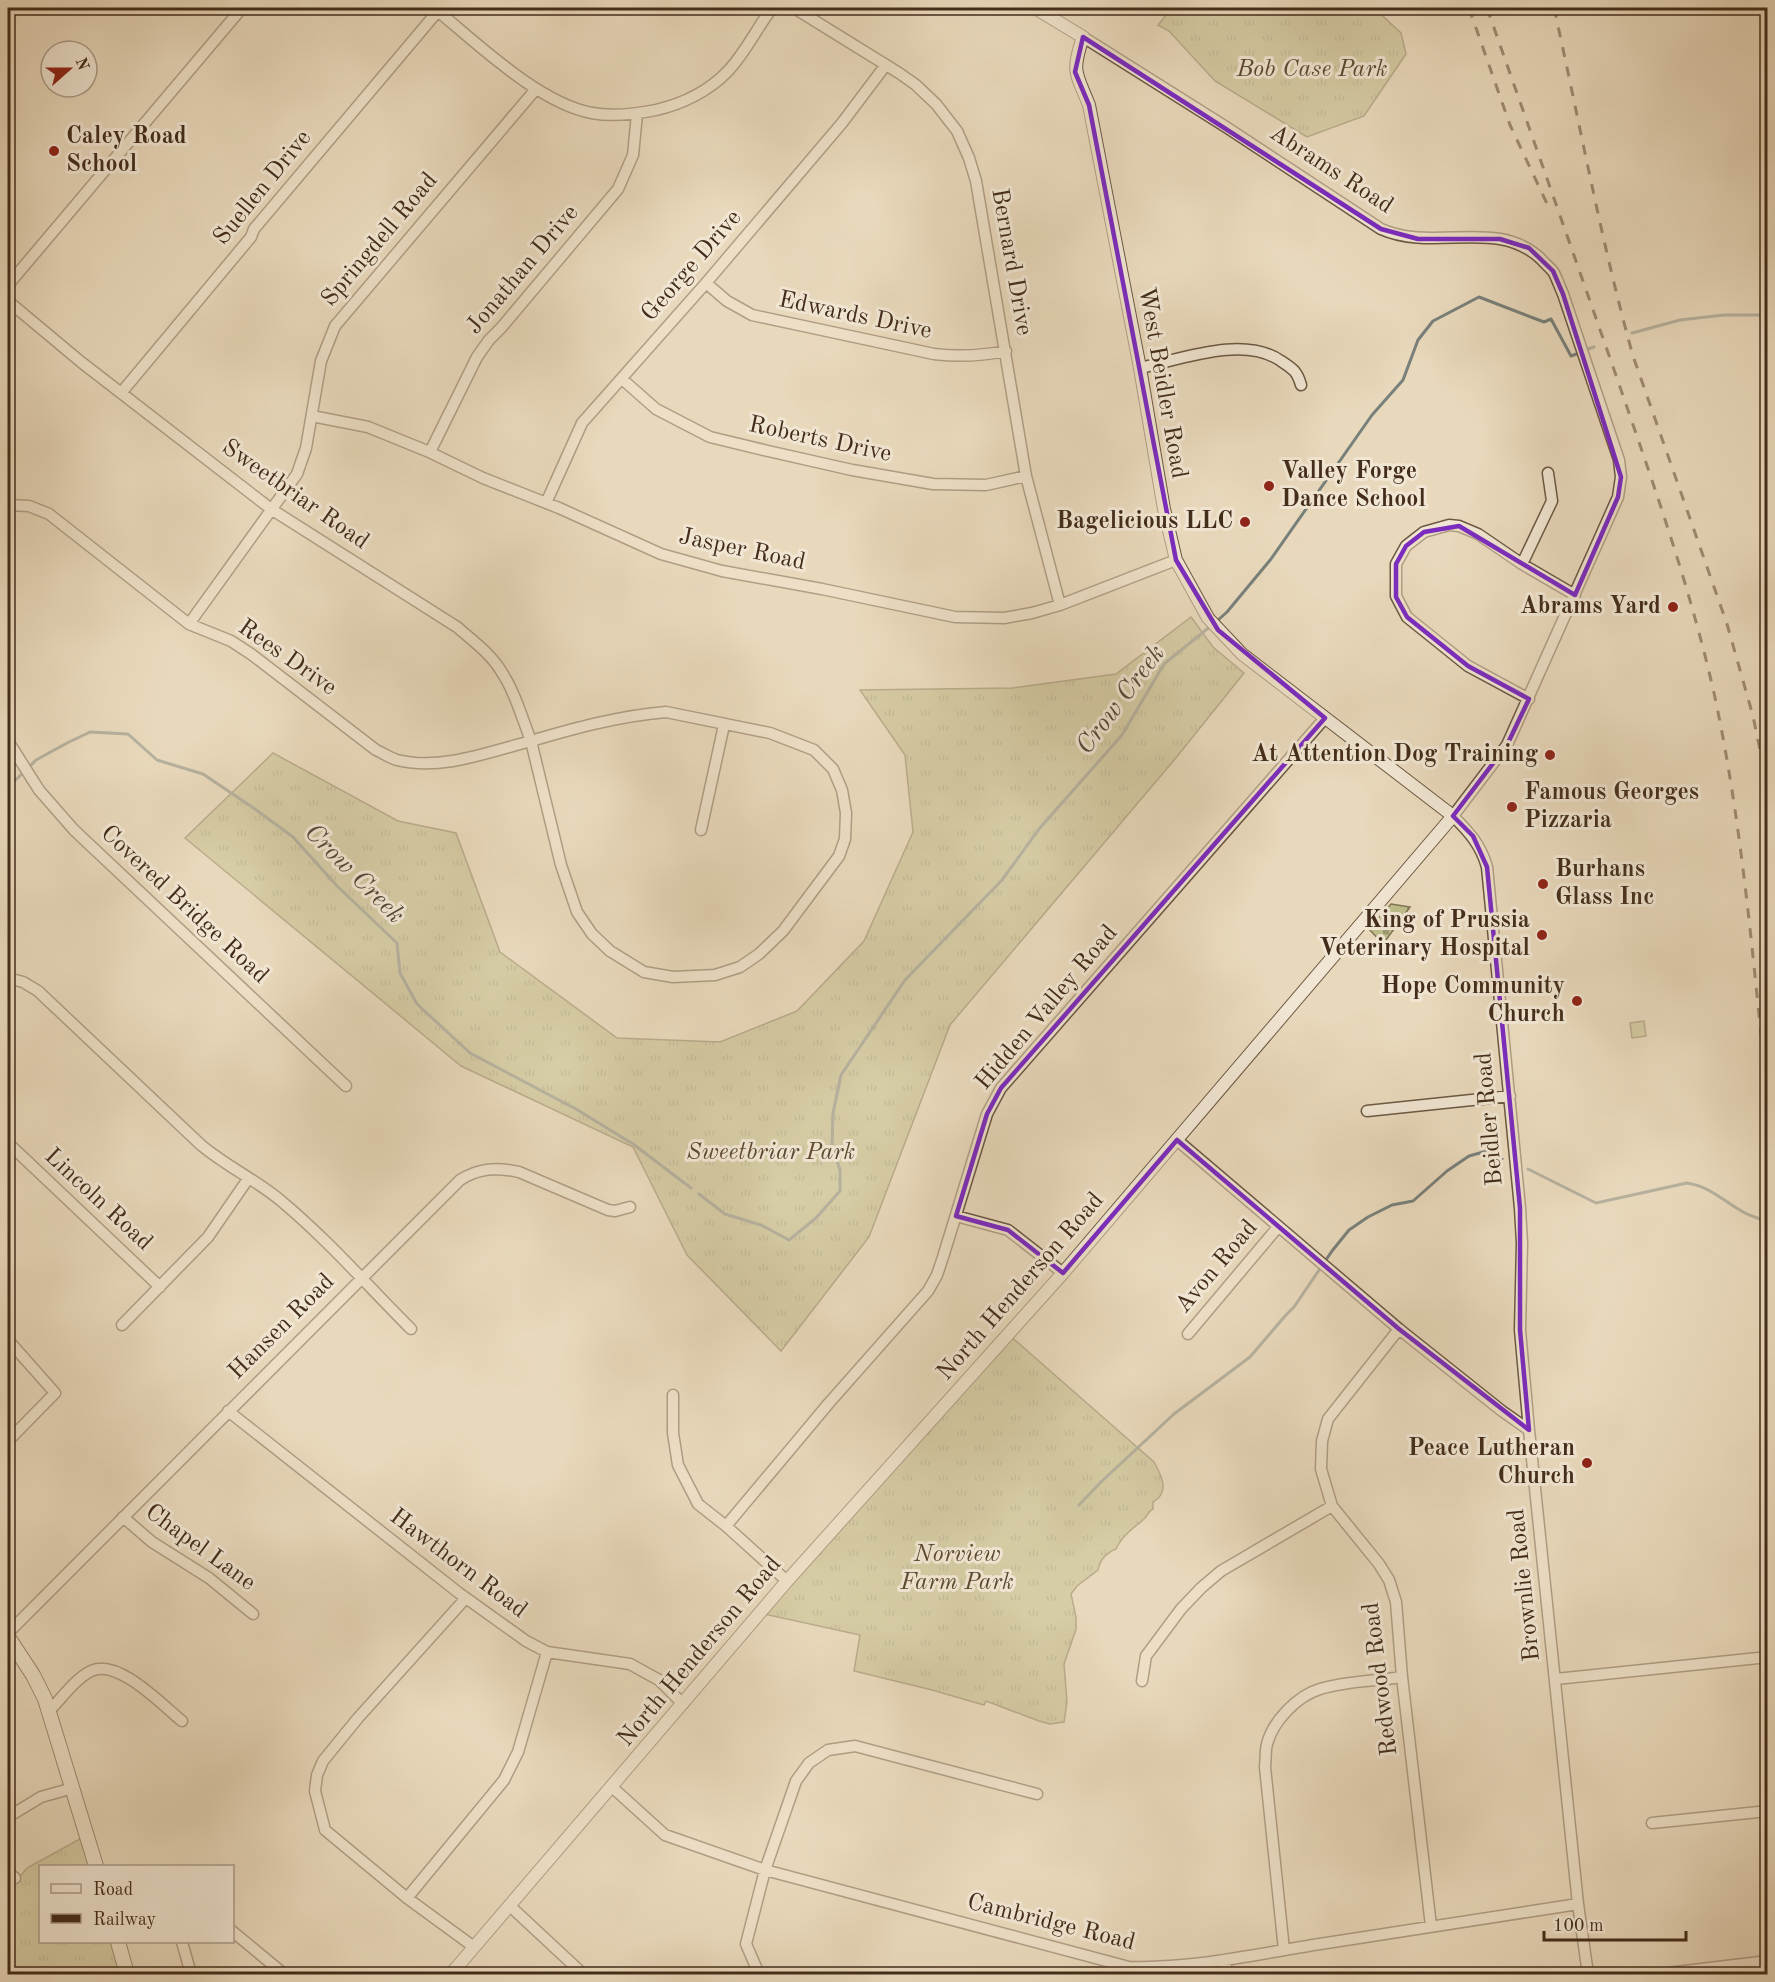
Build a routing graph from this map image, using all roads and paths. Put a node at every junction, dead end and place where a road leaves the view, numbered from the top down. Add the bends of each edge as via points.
1 (242, 8) edge
2 (772, 8) edge
3 (794, 8) edge
4 (1035, 8) edge
5 (436, 9) edge
6 (1083, 37) junction
7 (885, 66) junction
8 (536, 89) junction
9 (638, 114) junction
10 (706, 283) junction
11 (8, 285) edge
12 (8, 301) edge
13 (1005, 351) junction
14 (1140, 368) junction
15 (622, 379) junction
16 (1301, 385) dead end
17 (121, 393) junction
18 (312, 416) junction
19 (430, 452) junction
20 (1548, 473) dead end
21 (1026, 476) junction
22 (546, 503) junction
23 (8, 506) edge
24 (271, 509) junction
25 (1176, 561) junction
26 (1522, 564) junction
27 (1575, 595) junction
28 (1060, 605) junction
29 (189, 624) junction
30 (1529, 699) junction
31 (1325, 718) junction
32 (724, 725) junction
33 (8, 741) edge
34 (531, 741) junction
35 (1453, 816) junction
36 (701, 831) dead end
37 (8, 978) edge
38 (346, 1086) dead end
39 (1510, 1096) junction
40 (1367, 1111) dead end
41 (1177, 1140) junction
42 (8, 1143) edge
43 (249, 1179) junction
44 (630, 1207) dead end
45 (956, 1216) junction
46 (1278, 1227) junction
47 (1063, 1273) junction
48 (361, 1278) junction
49 (160, 1287) junction
50 (122, 1325) dead end
51 (411, 1329) dead end
52 (1399, 1329) junction
53 (1188, 1334) dead end
54 (8, 1340) edge
55 (673, 1395) dead end
56 (228, 1411) junction
57 (1529, 1430) junction
58 (8, 1442) edge
59 (1332, 1506) junction
60 (123, 1517) junction
61 (726, 1526) junction
62 (787, 1581) junction
63 (465, 1599) junction
64 (253, 1614) dead end
65 (8, 1635) edge
66 (548, 1652) junction
67 (1767, 1657) edge
68 (1402, 1677) junction
69 (1556, 1679) junction
70 (1142, 1681) dead end
71 (683, 1704) junction
72 (50, 1710) junction
73 (182, 1721) dead end
74 (612, 1787) junction
75 (73, 1788) junction
76 (1037, 1794) dead end
77 (1767, 1811) edge
78 (8, 1817) edge
79 (1652, 1823) dead end
80 (96, 1865) edge
81 (765, 1870) junction
82 (407, 1898) junction
83 (1578, 1904) junction
84 (510, 1906) junction
85 (1431, 1926) junction
86 (234, 1933) edge
87 (119, 1943) edge
88 (183, 1943) edge
89 (474, 1947) junction
90 (1284, 1950) junction
91 (1226, 1960) junction
92 (1767, 1961) edge
93 (570, 1970) edge
94 (1668, 1973) edge
95 (127, 1974) edge
96 (191, 1974) edge
97 (284, 1974) edge
98 (451, 1974) edge
99 (583, 1974) edge
100 (759, 1974) edge
101 (1226, 1974) edge
102 (1588, 1974) edge

1 - 11 street
2 - 9 street via 736,62 720,78 691,98
3 - 7 street, Bernard Drive
4 - 6 street
5 - 8 street
5 - 17 street, Suellen Drive
6 - 14 street, West Beidler Road via 1075,72 1089,105
6 - 27 street, Abrams Road via 1381,229 1418,239 1516,242 1529,248 1553,271 1619,460 1621,484
7 - 10 street, George Drive via 842,123
7 - 13 street, Bernard Drive via 937,105 957,131 969,158
8 - 9 street via 593,113
8 - 18 street, Springdell Road via 335,326 321,361
9 - 19 street, Jonathan Drive via 633,155 618,189 489,340 465,378
10 - 13 street, Edwards Drive via 752,315 934,354 957,357
10 - 15 street, George Drive
12 - 17 street, Sweetbriar Road
13 - 21 street, Bernard Drive
14 - 16 street via 1225,349 1252,349 1267,352 1297,373
14 - 25 street, West Beidler Road
15 - 21 street, Roberts Drive via 656,409 710,437 768,451 933,484 986,485
15 - 22 street, George Drive via 582,423
17 - 24 street, Sweetbriar Road
18 - 19 street, Jasper Road via 368,427
18 - 24 street, Springdell Road via 297,474
19 - 22 street, Jasper Road
20 - 26 street via 1552,501
21 - 28 street, Bernard Drive
22 - 28 street, Jasper Road via 661,554 722,571 956,617 1004,618
23 - 29 street, Rees Drive via 29,506 49,514
24 - 29 street, Springdell Road
24 - 34 street, Sweetbriar Road via 458,627 501,670
25 - 28 street, Jasper Road
25 - 31 street, West Beidler Road via 1218,630 1242,654
26 - 27 street
26 - 30 street via 1478,534 1449,525 1424,532 1406,546 1396,564 1395,585 1404,612 1416,625 1468,666
27 - 30 street, North Henderson Road
29 - 34 street, Rees Drive via 250,653 376,750 395,760 456,760
30 - 35 street, North Henderson Road via 1507,745
31 - 35 street, West Beidler Road
31 - 45 street, Hidden Valley Road via 1001,1088 987,1114
32 - 34 street, Rees Drive via 666,712 641,714
32 - 34 street, Sweetbriar Road via 770,732 814,750 833,769 842,790 845,839 839,856 783,931 740,967 711,976 673,977 644,972 609,951 592,934 577,912 561,865
32 - 36 street
33 - 38 street, Covered Bridge Road via 27,774 74,830
35 - 39 street, Beidler Road via 1473,836 1487,867
35 - 41 street, North Henderson Road
37 - 43 street via 38,991 201,1145
39 - 40 street
39 - 57 street, Beidler Road via 1522,1243 1520,1330
41 - 46 street
41 - 47 street, North Henderson Road
42 - 49 street, Lincoln Road
43 - 48 street via 280,1200
43 - 49 street via 208,1237
44 - 48 street, Hansen Road via 608,1210 519,1172 498,1168 478,1171 451,1187
45 - 47 street via 1008,1230
45 - 61 street, Hidden Valley Road via 937,1275 922,1299
46 - 52 street
46 - 53 street, Avon Road
47 - 62 street, North Henderson Road
48 - 51 street
48 - 56 street, Hansen Road
49 - 50 street
52 - 57 street
52 - 59 street, Redwood Road via 1328,1419 1321,1469
54 - 58 street via 55,1393
55 - 61 street via 672,1433 678,1465 698,1504
56 - 60 street, Hansen Road
56 - 63 street, Hawthorn Road
57 - 69 street, Brownlie Road
59 - 68 street, Redwood Road via 1389,1580 1396,1602
59 - 70 street via 1221,1571 1202,1588 1180,1609 1146,1656
60 - 64 street, Chapel Lane
60 - 65 street, Hansen Road
61 - 62 street
62 - 71 street, North Henderson Road
63 - 66 street, Hawthorn Road
63 - 82 street via 358,1718 323,1761 317,1775 315,1791 325,1830
65 - 72 main road
66 - 71 street, Hawthorn Road via 630,1664 659,1680
66 - 82 street via 518,1752 504,1780
67 - 69 street
68 - 85 street, Redwood Road
68 - 90 street via 1318,1689 1280,1718 1272,1730 1265,1767
69 - 83 street, Brownlie Road
71 - 74 street, North Henderson Road
72 - 73 street via 89,1672 109,1668 127,1677
72 - 75 main road
74 - 81 street, Cambridge Road via 665,1836
74 - 84 street, North Henderson Road
75 - 78 street via 36,1800
75 - 80 main road
76 - 81 street via 855,1746 828,1750 809,1763 796,1781
77 - 79 street
81 - 91 street, Cambridge Road via 1129,1967 1168,1968
81 - 100 street via 746,1944
82 - 89 street
83 - 85 street, Cambridge Road
83 - 102 street, Brownlie Road
84 - 89 street, North Henderson Road
84 - 93 street
85 - 90 street, Cambridge Road
86 - 97 street
87 - 95 main road
88 - 96 street
89 - 98 street, North Henderson Road
90 - 91 street, Cambridge Road
91 - 101 street
92 - 94 street
93 - 99 street

